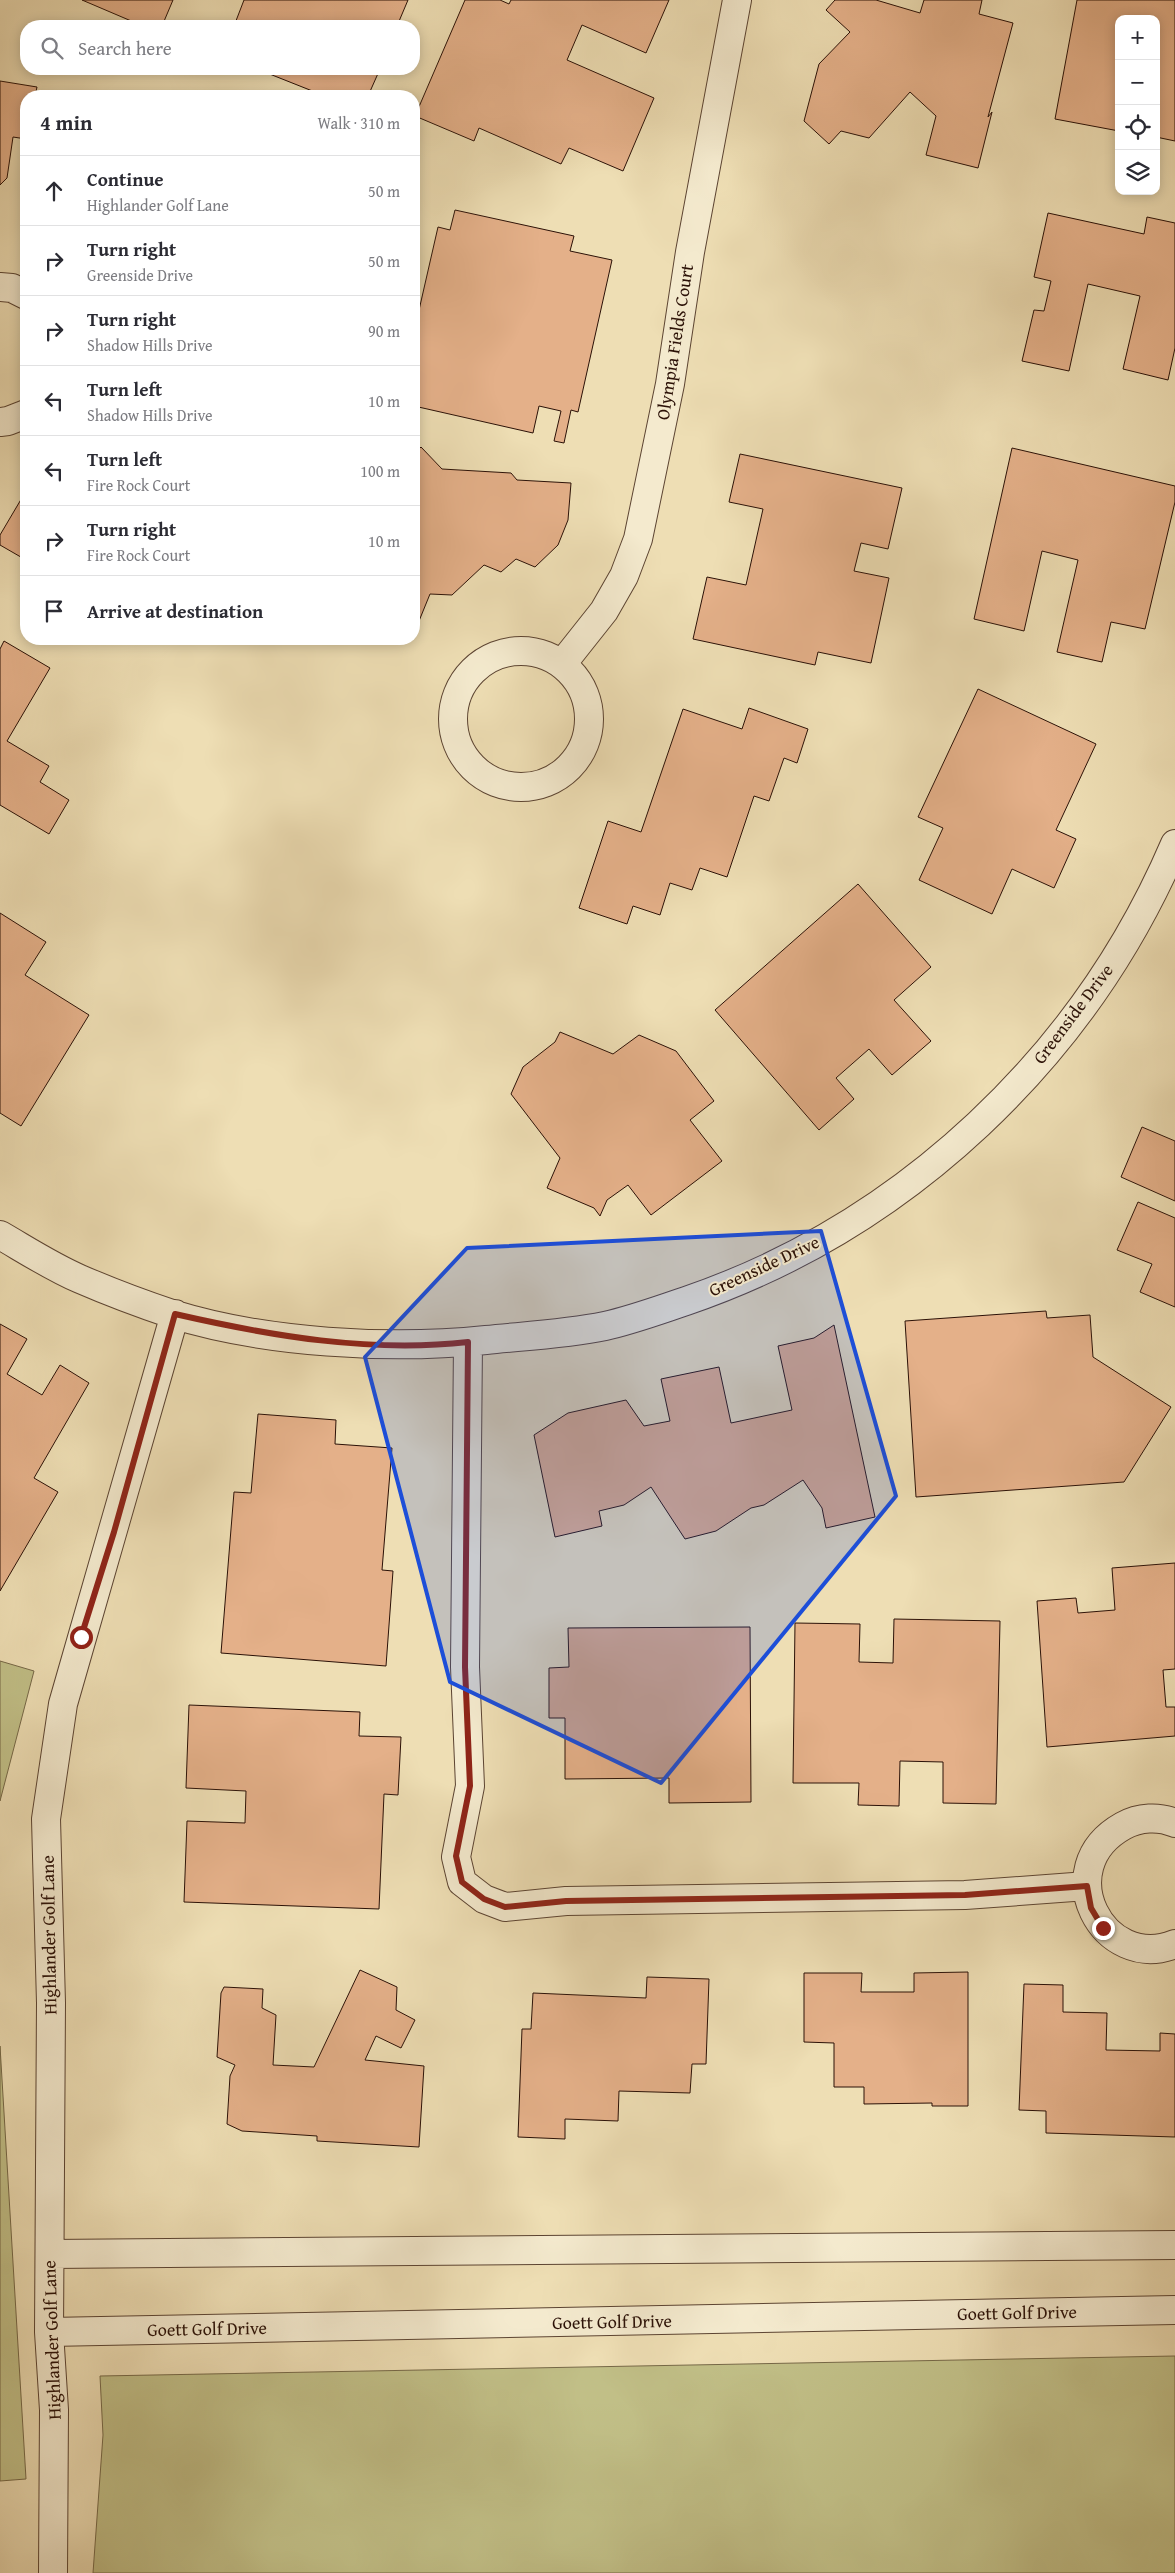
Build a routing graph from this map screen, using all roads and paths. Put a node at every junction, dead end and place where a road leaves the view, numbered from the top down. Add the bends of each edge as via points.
1 (737, 0) edge
2 (0, 287) edge
3 (20, 292) edge
4 (20, 416) edge
5 (0, 422) edge
6 (562, 664) junction
7 (1175, 844) edge
8 (0, 1235) edge
9 (175, 1314) junction
10 (468, 1342) junction
11 (1175, 1823) edge
12 (1087, 1886) junction
13 (1175, 1944) edge
14 (1175, 2245) edge
15 (50, 2254) junction
16 (1175, 2310) edge
17 (49, 2332) junction
18 (54, 2573) edge

1 - 6 street, Olympia Fields Court via 690,252 668,393 638,539 624,576 604,612
2 - 3 street
4 - 5 street
6 - 6 street via 542,654 521,651 493,658 480,665 465,681 456,701 454,722 458,744 468,762 485,777 507,786 530,787 552,780 575,760 583,747 589,725 588,702 578,680
7 - 10 street, Greenside Drive via 1158,884 1125,942 1060,1037 1007,1097 961,1142 902,1190 844,1228 721,1288 604,1326
8 - 9 street, Greenside Drive via 79,1279
9 - 10 street, Greenside Drive via 298,1339 390,1344
9 - 15 street, Highlander Golf Lane via 68,1688 48,1803
10 - 12 street via 465,1667 470,1786 456,1856 462,1882 484,1899 505,1907 566,1901 965,1895
11 - 12 street via 1148,1818 1129,1823 1111,1833 1097,1847 1089,1866
12 - 13 street via 1091,1908 1103,1928 1122,1942 1143,1948 1165,1948
14 - 15 street
15 - 17 street, Highlander Golf Lane
16 - 17 street, Goett Golf Drive
17 - 18 street, Highlander Golf Lane via 54,2410

